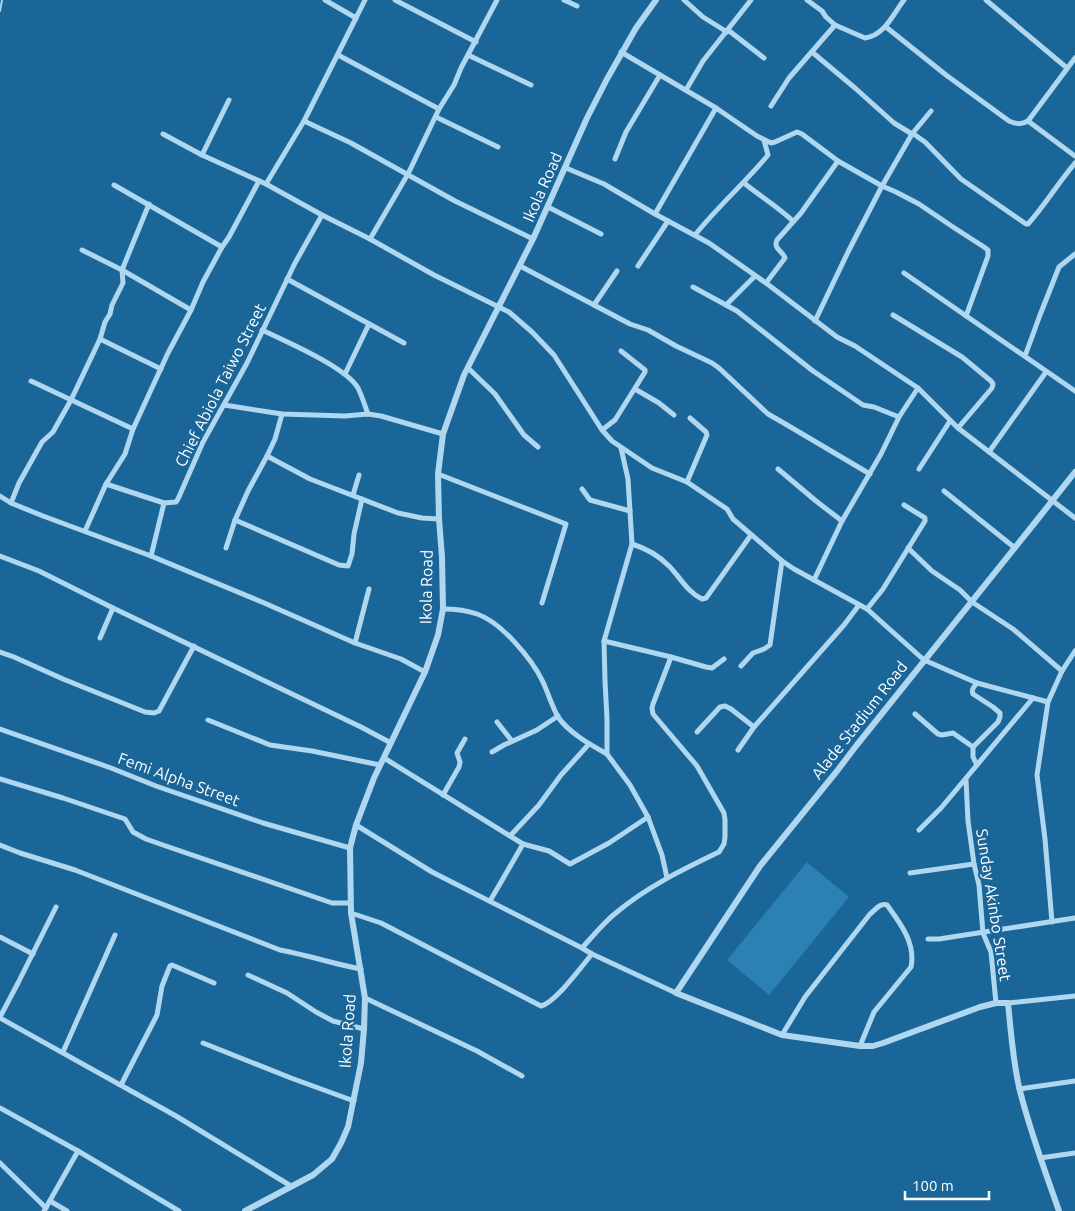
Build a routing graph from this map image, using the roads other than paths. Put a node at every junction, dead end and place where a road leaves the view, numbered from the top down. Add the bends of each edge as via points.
1 (325, 0) edge
2 (365, 0) edge
3 (395, 0) edge
4 (497, 0) edge
5 (564, 0) edge
6 (656, 0) edge
7 (684, 0) edge
8 (751, 0) edge
9 (806, 0) edge
10 (904, 0) edge
11 (986, 0) edge
12 (577, 6) dead end
13 (356, 18) junction
14 (834, 25) junction
15 (886, 27) junction
16 (727, 31) junction
17 (476, 42) junction
18 (621, 52) junction
19 (812, 52) junction
20 (338, 55) junction
21 (468, 55) junction
22 (764, 58) dead end
23 (1075, 58) edge
24 (1067, 68) junction
25 (660, 76) junction
26 (532, 85) dead end
27 (686, 90) junction
28 (228, 100) dead end
29 (772, 106) dead end
30 (716, 108) junction
31 (439, 109) junction
32 (931, 111) dead end
33 (436, 116) junction
34 (304, 121) junction
35 (1028, 121) junction
36 (163, 134) dead end
37 (912, 134) junction
38 (764, 140) junction
39 (498, 147) dead end
40 (202, 154) junction
41 (1075, 156) edge
42 (615, 159) dead end
43 (838, 161) junction
44 (1075, 163) edge
45 (566, 168) junction
46 (408, 174) junction
47 (259, 182) junction
48 (744, 182) junction
49 (266, 184) junction
50 (114, 185) dead end
51 (882, 186) junction
52 (149, 204) junction
53 (548, 207) junction
54 (655, 214) junction
55 (322, 215) junction
56 (668, 221) junction
57 (793, 221) junction
58 (600, 234) dead end
59 (695, 235) junction
60 (370, 239) junction
61 (533, 239) junction
62 (222, 246) junction
63 (82, 250) dead end
64 (1075, 254) edge
65 (520, 266) junction
66 (638, 266) dead end
67 (122, 270) junction
68 (617, 271) dead end
69 (904, 273) dead end
70 (755, 276) junction
71 (287, 279) junction
72 (766, 283) junction
73 (693, 287) dead end
74 (594, 305) junction
75 (726, 305) junction
76 (499, 307) junction
77 (191, 310) junction
78 (893, 315) dead end
79 (966, 316) junction
80 (816, 321) junction
81 (370, 324) junction
82 (262, 330) junction
83 (100, 339) junction
84 (404, 343) dead end
85 (621, 351) dead end
86 (1025, 356) junction
87 (468, 368) junction
88 (161, 369) junction
89 (1046, 372) junction
90 (345, 374) junction
91 (31, 381) dead end
92 (918, 388) junction
93 (635, 389) junction
94 (1075, 391) edge
95 (71, 400) junction
96 (224, 405) junction
97 (282, 414) junction
98 (368, 414) junction
99 (674, 415) dead end
100 (899, 417) junction
101 (690, 418) dead end
102 (950, 421) junction
103 (958, 428) junction
104 (133, 429) junction
105 (602, 430) junction
106 (443, 434) junction
107 (538, 447) dead end
108 (621, 447) junction
109 (989, 452) junction
110 (267, 456) junction
111 (778, 469) dead end
112 (919, 469) dead end
113 (1075, 472) edge
114 (438, 474) junction
115 (870, 474) junction
116 (359, 475) dead end
117 (687, 482) junction
118 (106, 484) junction
119 (582, 489) dead end
120 (944, 491) dead end
121 (353, 495) junction
122 (0, 496) edge
123 (362, 499) junction
124 (1052, 501) junction
125 (11, 502) junction
126 (164, 503) junction
127 (904, 505) dead end
128 (630, 511) junction
129 (1075, 518) edge
130 (439, 519) junction
131 (235, 520) junction
132 (842, 521) junction
133 (85, 531) junction
134 (751, 536) junction
135 (632, 544) junction
136 (226, 548) dead end
137 (908, 548) junction
138 (1015, 548) junction
139 (0, 556) edge
140 (151, 556) junction
141 (782, 561) junction
142 (814, 580) junction
143 (369, 589) dead end
144 (542, 602) dead end
145 (972, 602) junction
146 (859, 605) junction
147 (113, 608) junction
148 (867, 608) junction
149 (443, 609) junction
150 (100, 638) dead end
151 (604, 641) junction
152 (355, 643) junction
153 (194, 646) junction
154 (1075, 651) edge
155 (0, 652) edge
156 (671, 657) junction
157 (724, 659) dead end
158 (924, 660) junction
159 (742, 666) dead end
160 (1062, 671) junction
161 (425, 672) junction
162 (977, 683) junction
163 (1033, 698) junction
164 (1048, 702) junction
165 (915, 714) dead end
166 (558, 716) junction
167 (208, 720) dead end
168 (497, 722) dead end
169 (754, 727) junction
170 (0, 728) edge
171 (697, 732) dead end
172 (465, 739) dead end
173 (512, 741) junction
174 (391, 743) junction
175 (589, 744) junction
176 (973, 747) junction
177 (738, 750) dead end
178 (492, 752) dead end
179 (607, 754) junction
180 (384, 758) junction
181 (380, 765) junction
182 (977, 765) junction
183 (0, 779) edge
184 (966, 780) junction
185 (443, 795) junction
186 (648, 818) junction
187 (356, 825) junction
188 (919, 830) dead end
189 (510, 836) junction
190 (523, 844) junction
191 (0, 845) edge
192 (350, 848) junction
193 (974, 864) junction
194 (910, 873) dead end
195 (667, 878) junction
196 (490, 901) junction
197 (350, 903) junction
198 (56, 907) dead end
199 (351, 912) junction
200 (1075, 918) edge
201 (1052, 922) junction
202 (983, 933) junction
203 (115, 935) dead end
204 (0, 937) edge
205 (928, 939) dead end
206 (582, 948) junction
207 (33, 954) junction
208 (592, 954) junction
209 (361, 969) junction
210 (248, 976) dead end
211 (214, 983) dead end
212 (676, 993) junction
213 (1075, 996) edge
214 (365, 998) junction
215 (1008, 1003) junction
216 (996, 1004) junction
217 (0, 1017) edge
218 (364, 1029) junction
219 (782, 1035) junction
220 (203, 1043) dead end
221 (860, 1046) junction
222 (63, 1052) junction
223 (522, 1076) dead end
224 (1075, 1081) edge
225 (121, 1084) junction
226 (1019, 1089) junction
227 (354, 1100) junction
228 (0, 1108) edge
229 (78, 1151) junction
230 (1075, 1153) edge
231 (1040, 1158) junction
232 (0, 1162) edge
233 (291, 1186) junction
234 (50, 1201) junction
235 (45, 1209) edge
236 (67, 1211) edge
237 (179, 1211) edge
238 (245, 1211) edge
239 (1058, 1211) edge

1 - 13 street
2 - 13 street
3 - 17 street
4 - 17 street
5 - 12 street
6 - 18 street, Ikola Road
7 - 16 street
8 - 16 street
9 - 14 street
10 - 15 street
11 - 24 street
13 - 20 street
14 - 15 street via 865,38
14 - 19 street
15 - 35 street via 1009,121 1016,124
16 - 22 street
16 - 27 street via 703,61
17 - 21 street
18 - 25 street
18 - 45 street, Ikola Road
19 - 29 street
19 - 37 street via 894,123
20 - 31 street
20 - 34 street
21 - 26 street
21 - 31 street
23 - 24 street
24 - 35 street
25 - 27 street
25 - 42 street via 626,132
27 - 30 street
28 - 40 street
30 - 38 street
30 - 54 street
31 - 33 street
32 - 37 street
33 - 39 street
33 - 46 street
34 - 46 street
34 - 49 street
35 - 41 street
36 - 40 street
37 - 44 street via 925,142 961,179 1026,224
37 - 51 street
38 - 43 street via 771,143 797,132
38 - 48 street via 768,155
40 - 47 street
43 - 51 street
43 - 57 street
45 - 53 street, Ikola Road
45 - 54 street via 604,184
46 - 60 street
46 - 61 street
47 - 49 street
47 - 62 street
48 - 57 street
48 - 59 street
49 - 55 street
50 - 52 street
51 - 79 street via 919,204 988,250
51 - 80 street
52 - 62 street
52 - 67 street
53 - 58 street
53 - 61 street, Ikola Road
54 - 56 street
55 - 60 street
55 - 71 street, Chief Abiola Taiwo Street
56 - 59 street
56 - 66 street
57 - 72 street via 776,244 785,258
59 - 70 street
60 - 76 street
61 - 65 street, Ikola Road
62 - 77 street
63 - 67 street
64 - 86 street via 1059,267
65 - 74 street
65 - 76 street, Ikola Road
67 - 77 street
67 - 83 street via 124,280
68 - 74 street
69 - 79 street
70 - 72 street
70 - 75 street
71 - 81 street
71 - 82 street, Chief Abiola Taiwo Street
72 - 80 street
73 - 75 street
74 - 115 street via 712,362 774,418
75 - 100 street via 864,405
76 - 87 street, Ikola Road
76 - 105 street via 532,332 554,355
77 - 88 street
78 - 103 street via 962,357 993,384
79 - 86 street
80 - 92 street
81 - 84 street
81 - 90 street
82 - 90 street via 309,352
82 - 96 street, Chief Abiola Taiwo Street
83 - 88 street
83 - 95 street
85 - 93 street via 645,371
86 - 89 street
87 - 106 street, Ikola Road
87 - 107 street via 495,394 524,435
88 - 104 street
89 - 94 street
89 - 109 street
90 - 98 street via 358,387
91 - 95 street
92 - 100 street
92 - 102 street
93 - 99 street
93 - 105 street via 615,420
95 - 104 street
95 - 125 street via 53,432 42,442
96 - 97 street
96 - 126 street, Chief Abiola Taiwo Street via 178,499
97 - 98 street
97 - 110 street
98 - 106 street
100 - 115 street
101 - 117 street via 707,435
102 - 103 street
102 - 112 street
103 - 109 street
104 - 118 street via 125,454
105 - 108 street
106 - 114 street, Ikola Road
108 - 117 street via 652,468
108 - 128 street
109 - 124 street
110 - 121 street via 310,479
110 - 131 street
111 - 132 street
113 - 124 street, Alade Stadium Road
114 - 130 street, Ikola Road
114 - 144 street via 566,524
115 - 132 street
116 - 121 street
117 - 134 street via 727,509
118 - 126 street
118 - 133 street
119 - 128 street via 590,500
120 - 138 street
121 - 123 street
122 - 125 street
123 - 130 street via 398,513
123 - 131 street via 348,566
124 - 129 street
124 - 138 street, Alade Stadium Road
125 - 133 street
126 - 140 street
127 - 137 street via 925,520
128 - 135 street
130 - 149 street, Ikola Road
131 - 136 street
132 - 142 street
133 - 140 street
134 - 135 street via 706,598 702,599 684,585 670,566
134 - 141 street
135 - 151 street
137 - 145 street
137 - 148 street
138 - 145 street, Alade Stadium Road
139 - 147 street via 39,570
140 - 152 street
141 - 142 street
141 - 159 street via 770,645 753,653
142 - 146 street
143 - 152 street
145 - 158 street, Alade Stadium Road
145 - 160 street via 1013,629
146 - 148 street
146 - 169 street
147 - 150 street
147 - 153 street
148 - 158 street
149 - 161 street, Ikola Road
149 - 166 street via 477,614 490,620 517,645 535,667
151 - 156 street
151 - 179 street
152 - 161 street via 401,659
153 - 155 street via 159,711 154,713
153 - 174 street
154 - 160 street
156 - 157 street via 706,668 712,668
156 - 195 street via 653,704 653,714 697,766 724,813 725,837 719,852
158 - 162 street
158 - 212 street, Alade Stadium Road via 760,866
160 - 164 street
161 - 174 street, Ikola Road
162 - 163 street
162 - 176 street via 973,694 993,707 1000,718
163 - 164 street
163 - 182 street
164 - 201 street via 1037,774
165 - 176 street via 938,734 953,733
166 - 173 street
166 - 175 street via 565,726
167 - 181 street via 270,745
168 - 173 street
169 - 171 street via 731,709 720,706
169 - 177 street
170 - 192 street, Femi Alpha Street via 263,823
172 - 185 street via 457,753 459,767
173 - 178 street
174 - 180 street, Ikola Road
175 - 179 street
175 - 189 street
176 - 182 street
179 - 186 street via 630,785
180 - 181 street, Ikola Road
180 - 185 street
181 - 187 street, Ikola Road
182 - 184 street
183 - 197 street via 125,819 133,832 146,839 332,903
184 - 188 street
184 - 193 street, Sunday Akinbo Street
185 - 189 street
186 - 190 street via 572,864 549,851
186 - 195 street
187 - 192 street, Ikola Road
187 - 196 street via 432,872
189 - 190 street
190 - 196 street
191 - 209 street via 75,870 280,950
192 - 197 street, Ikola Road
193 - 194 street
193 - 202 street, Sunday Akinbo Street
195 - 206 street via 616,912
196 - 206 street
197 - 199 street, Ikola Road
198 - 207 street
199 - 208 street via 381,923 541,1006 550,1002
199 - 209 street, Ikola Road
200 - 201 street
201 - 202 street
202 - 205 street
202 - 216 street, Sunday Akinbo Street via 991,952
203 - 222 street
204 - 207 street
206 - 208 street
207 - 217 street
208 - 212 street
209 - 214 street, Ikola Road
210 - 218 street via 287,993 333,1021
211 - 225 street via 170,966 162,986 157,1015
212 - 219 street
213 - 215 street
214 - 218 street, Ikola Road
214 - 223 street
215 - 216 street
215 - 226 street
216 - 221 street via 883,1043
217 - 222 street
218 - 227 street, Ikola Road
219 - 221 street
219 - 221 street via 805,996 870,914 883,904 888,905 906,933 912,963 874,1012
220 - 227 street
222 - 225 street
224 - 226 street
225 - 233 street
226 - 231 street
227 - 233 street, Ikola Road via 348,1127 332,1158 313,1175
228 - 229 street
229 - 234 street
229 - 237 street
230 - 231 street
231 - 239 street
232 - 235 street
233 - 238 street, Ikola Road
234 - 235 street
234 - 236 street

